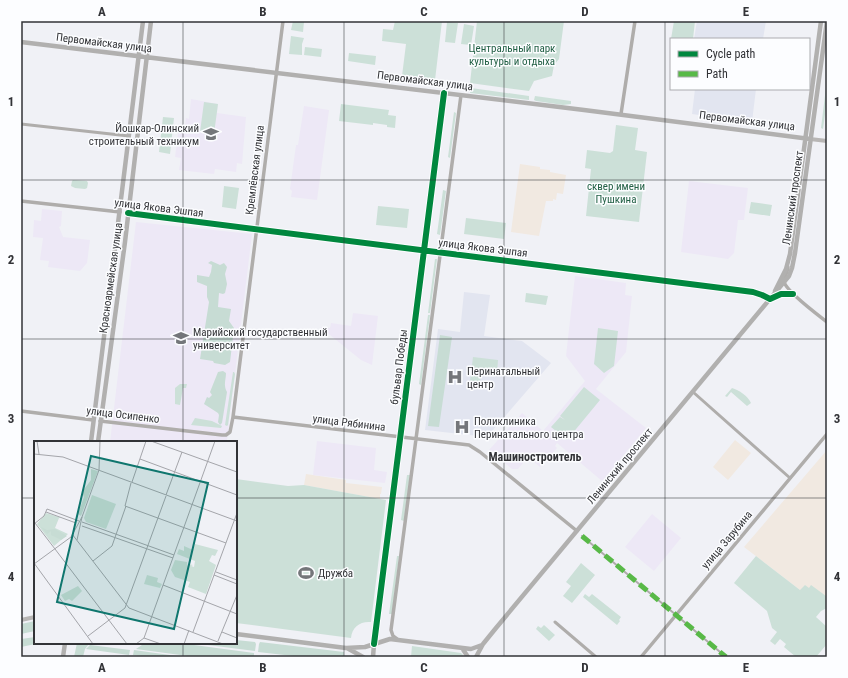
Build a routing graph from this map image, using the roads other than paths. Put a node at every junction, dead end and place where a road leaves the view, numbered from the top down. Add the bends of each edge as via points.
1 (143, 21) edge
2 (150, 21) edge
3 (283, 21) edge
4 (635, 21) edge
5 (821, 21) edge
6 (827, 21) edge
7 (21, 42) edge
8 (138, 56) junction
9 (146, 57) junction
10 (276, 72) junction
11 (444, 93) junction
12 (461, 95) junction
13 (621, 114) junction
14 (21, 124) edge
15 (129, 136) junction
16 (808, 138) junction
17 (827, 141) edge
18 (21, 201) edge
19 (120, 212) junction
20 (128, 213) junction
21 (257, 230) junction
22 (424, 251) junction
23 (441, 253) junction
24 (789, 262) junction
25 (784, 282) junction
26 (793, 294) junction
27 (770, 299) junction
28 (827, 322) edge
29 (693, 392) junction
30 (21, 411) edge
31 (233, 417) junction
32 (94, 420) junction
33 (100, 421) junction
34 (827, 434) edge
35 (222, 435) joint
36 (400, 437) junction
37 (416, 439) junction
38 (91, 441) edge
39 (98, 441) edge
40 (790, 478) junction
41 (577, 532) junction
42 (582, 536) dead end
43 (676, 615) junction
44 (34, 617) edge
45 (21, 620) edge
46 (554, 622) dead end
47 (237, 634) edge
48 (398, 639) junction
49 (65, 644) edge
50 (374, 644) junction
51 (483, 644) junction
52 (346, 648) junction
53 (462, 648) junction
54 (477, 656) edge
55 (63, 657) edge
56 (363, 657) edge
57 (373, 657) edge
58 (468, 657) edge
59 (596, 657) edge
60 (641, 657) edge
61 (726, 657) edge

1 - 8 main road, Красноармейская улица
2 - 9 main road, Красноармейская улица
3 - 10 street, Кремлёвская улица
4 - 13 street
5 - 16 main road, Ленинский проспект
6 - 16 main road, Ленинский проспект
7 - 8 main road, Первомайская улица
8 - 9 main road, Первомайская улица
8 - 15 main road, Красноармейская улица
9 - 10 main road, Первомайская улица
9 - 20 main road, Красноармейская улица
10 - 11 main road, Первомайская улица
10 - 21 street, Кремлёвская улица
11 - 12 main road, Первомайская улица
11 - 22 street, бульвар Победы
12 - 13 main road, Первомайская улица
12 - 23 street
13 - 16 main road, Первомайская улица
14 - 15 street
15 - 19 main road, Красноармейская улица
16 - 17 main road, Первомайская улица
16 - 24 main road, Ленинский проспект
16 - 25 main road, Ленинский проспект via 792,268
18 - 19 street, улица Якова Эшпая
19 - 20 main road, улица Якова Эшпая
19 - 32 main road, Красноармейская улица
20 - 21 street, улица Якова Эшпая
20 - 33 main road, Красноармейская улица
21 - 22 street, улица Якова Эшпая
21 - 31 street, Кремлёвская улица
22 - 23 street, улица Якова Эшпая
22 - 36 street, бульвар Победы
23 - 27 street, улица Якова Эшпая via 753,292
23 - 37 street
24 - 25 street
24 - 27 main road, Ленинский проспект
25 - 26 street
25 - 27 main road, Ленинский проспект
26 - 27 street via 781,294
26 - 28 street
27 - 29 main road, Ленинский проспект
29 - 40 street
29 - 41 main road, Ленинский проспект
30 - 32 street, улица Осипенко
31 - 35 street, Кремлёвская улица via 230,432
31 - 36 street, улица Рябинина
32 - 33 main road, улица Осипенко
32 - 38 main road, Красноармейская улица
33 - 35 street, улица Осипенко
33 - 39 main road, Красноармейская улица
34 - 40 street, улица Зарубина
36 - 37 street, улица Рябинина
36 - 50 street, бульвар Победы
37 - 41 street, улица Рябинина via 469,445 475,448
37 - 48 street via 391,630 393,636
40 - 43 street, улица Зарубина
41 - 51 main road, Ленинский проспект
42 - 43 street
43 - 60 street, улица Зарубина
43 - 61 street
44 - 45 main road
46 - 59 street
47 - 52 main road
48 - 50 main road
48 - 53 main road
49 - 55 main road
50 - 52 main road
50 - 57 main road
51 - 53 main road via 474,648
51 - 54 main road, Ленинский проспект
52 - 56 main road
53 - 58 main road

